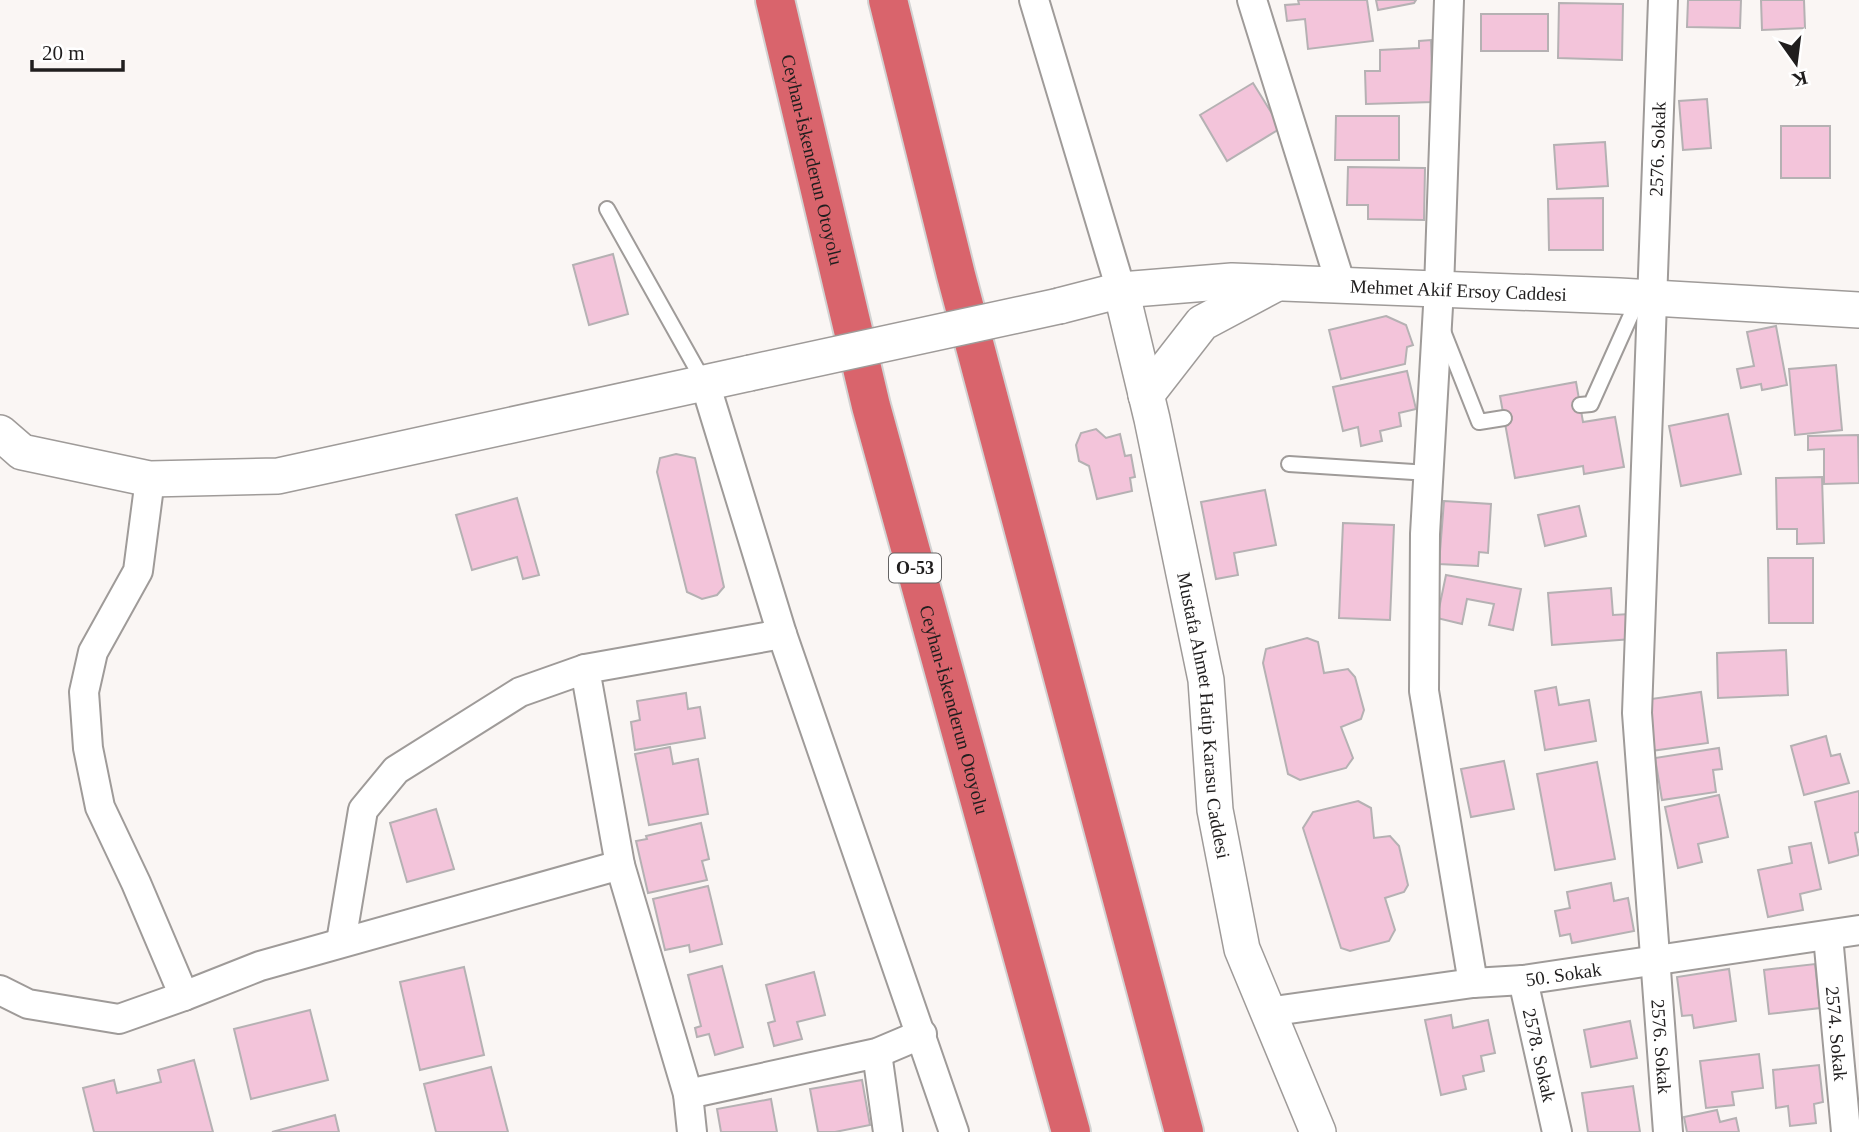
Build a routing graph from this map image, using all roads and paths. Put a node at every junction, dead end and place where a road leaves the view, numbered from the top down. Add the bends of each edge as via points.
1 (775, 0) edge
2 (888, 0) edge
3 (1034, 0) edge
4 (1252, 0) edge
5 (1449, 0) edge
6 (1662, 0) edge
7 (607, 209) dead end
8 (1277, 283) junction
9 (1341, 285) junction
10 (1121, 290) junction
11 (1645, 297) junction
12 (1438, 302) junction
13 (1859, 310) edge
14 (705, 383) junction
15 (1146, 395) junction
16 (1580, 405) dead end
17 (1504, 418) dead end
18 (7, 446) edge
19 (1289, 464) dead end
20 (1429, 473) junction
21 (150, 479) junction
22 (782, 634) junction
23 (585, 669) junction
24 (620, 865) junction
25 (1859, 930) edge
26 (1828, 936) junction
27 (341, 942) junction
28 (1655, 961) junction
29 (1523, 980) junction
30 (1473, 983) junction
31 (0, 990) edge
32 (184, 996) junction
33 (1267, 1012) junction
34 (922, 1034) junction
35 (877, 1053) junction
36 (688, 1094) junction
37 (692, 1132) edge
38 (888, 1132) edge
39 (954, 1132) edge
40 (1071, 1132) edge
41 (1184, 1132) edge
42 (1318, 1132) edge
43 (1557, 1132) edge
44 (1668, 1132) edge
45 (1846, 1132) edge

1 - 40 highway, Ceyhan-İskenderun Otoyolu / O-53 via 871,406
2 - 41 highway via 956,275
3 - 10 street
4 - 9 street
5 - 12 street
6 - 11 street, 2576. Sokak
7 - 14 lane
8 - 9 street, Mehmet Akif Ersoy Caddesi
8 - 10 street, Mehmet Akif Ersoy Caddesi via 1232,281
8 - 15 street via 1202,323
9 - 12 street, Mehmet Akif Ersoy Caddesi
10 - 14 street, Mehmet Akif Ersoy Caddesi, bridge
10 - 15 street, Mustafa Ahmet Hatip Karasu Caddesi
11 - 12 street, Mehmet Akif Ersoy Caddesi
11 - 13 street, Mehmet Akif Ersoy Caddesi
11 - 16 lane via 1591,404
11 - 28 street, 2576. Sokak via 1637,713
12 - 17 lane via 1479,422
12 - 20 street
14 - 21 street, Mehmet Akif Ersoy Caddesi via 278,476
14 - 22 street
15 - 33 street, Mustafa Ahmet Hatip Karasu Caddesi via 1206,680 1215,810 1242,949
18 - 21 street, Mehmet Akif Ersoy Caddesi
19 - 20 lane
20 - 30 street via 1424,691
21 - 32 street via 138,571 93,652 84,692 88,748 100,807
22 - 23 street
22 - 34 street
23 - 24 street
23 - 27 street via 520,691 396,770 363,810
24 - 27 street
24 - 36 street
25 - 26 street, 50. Sokak
26 - 28 street, 50. Sokak
26 - 45 street, 2574. Sokak
27 - 32 street via 260,966
28 - 29 street, 50. Sokak
28 - 44 street, 2576. Sokak
29 - 30 street, 50. Sokak
29 - 43 street, 2578. Sokak
30 - 33 street, 50. Sokak
31 - 32 street via 28,1004 119,1019
33 - 42 street, Mustafa Ahmet Hatip Karasu Caddesi
34 - 35 street
34 - 39 street
35 - 36 street
35 - 38 street
36 - 37 street

